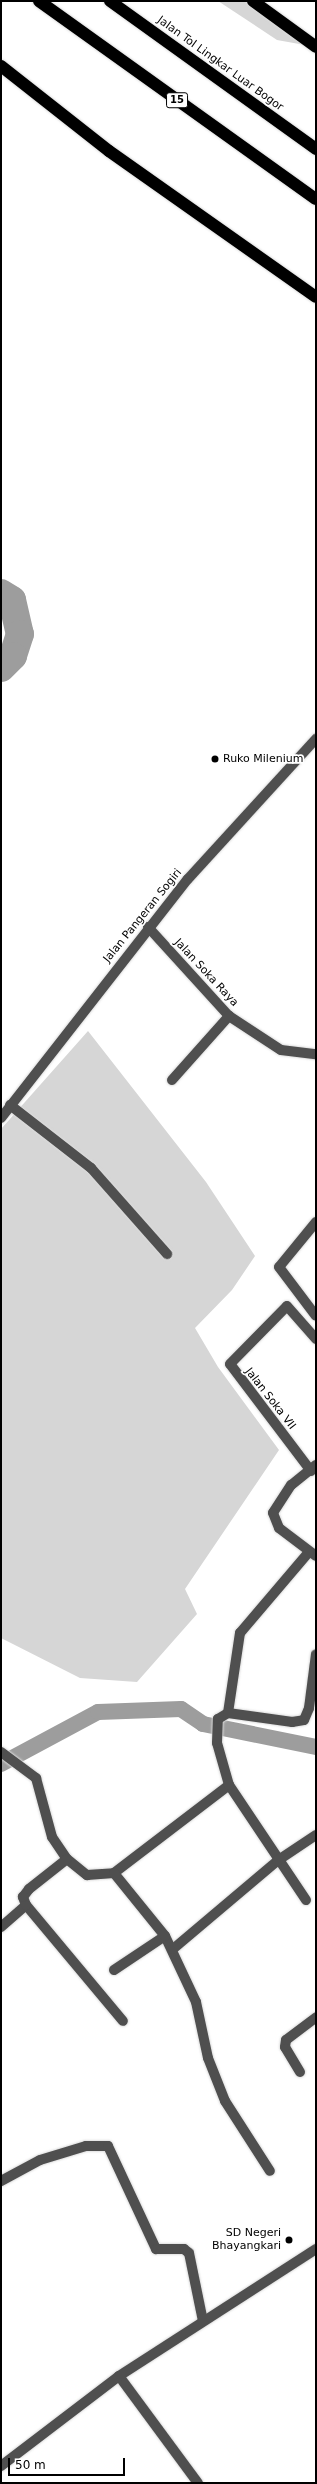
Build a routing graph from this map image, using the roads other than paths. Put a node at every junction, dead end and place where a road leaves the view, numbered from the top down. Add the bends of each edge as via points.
1 (39, 1) edge
2 (110, 1) edge
3 (253, 1) edge
4 (316, 47) edge
5 (1, 66) edge
6 (316, 149) edge
7 (316, 199) edge
8 (316, 298) edge
9 (316, 738) edge
10 (148, 927) junction
11 (229, 1016) junction
12 (316, 1054) edge
13 (172, 1080) dead end
14 (10, 1105) junction
15 (1, 1118) edge
16 (316, 1222) edge
17 (167, 1254) dead end
18 (316, 1316) edge
19 (316, 1339) edge
20 (314, 1468) edge
21 (312, 1554) edge
22 (316, 1654) edge
23 (228, 1713) junction
24 (2, 1753) edge
25 (229, 1785) junction
26 (316, 1835) edge
27 (67, 1859) junction
28 (277, 1861) junction
29 (114, 1873) junction
30 (306, 1900) dead end
31 (26, 1905) junction
32 (1, 1927) edge
33 (165, 1936) junction
34 (173, 1949) junction
35 (114, 1970) dead end
36 (316, 2017) edge
37 (123, 2021) dead end
38 (300, 2072) dead end
39 (270, 2171) dead end
40 (1, 2181) edge
41 (316, 2250) edge
42 (203, 2321) junction
43 (118, 2376) junction
44 (1, 2466) edge
45 (198, 2483) edge

1 - 7 highway, 15
2 - 6 highway, Jalan Tol Lingkar Luar Bogor
3 - 4 highway
5 - 8 highway via 109,151
9 - 10 street, Jalan Pangeran Sogiri
10 - 11 street, Jalan Soka Raya
10 - 14 street, Jalan Pangeran Sogiri
11 - 12 street, Jalan Soka Raya via 281,1050
11 - 13 street
14 - 15 street, Jalan Pangeran Sogiri
14 - 17 street via 91,1168
16 - 18 street via 279,1267
19 - 20 street, Jalan Soka VII via 287,1306 230,1364
20 - 21 street via 291,1485 273,1513 280,1528
21 - 23 street via 240,1633
22 - 23 street via 310,1708 304,1720 292,1722
23 - 25 street via 218,1719 217,1743
24 - 27 street via 17,1761 39,1783 52,1838
25 - 28 street
25 - 29 street
26 - 28 street
27 - 29 street via 87,1875
27 - 31 street via 29,1889 23,1897
28 - 30 street
28 - 34 street
29 - 33 street
31 - 32 street
31 - 37 street
33 - 34 street
33 - 35 street
34 - 39 street via 196,2002 208,2058 225,2101
36 - 38 street via 286,2040 285,2047
40 - 42 street via 40,2160 86,2146 108,2146 156,2249 184,2249 189,2253
41 - 42 street via 239,2302
42 - 43 street
43 - 44 street
43 - 45 street

